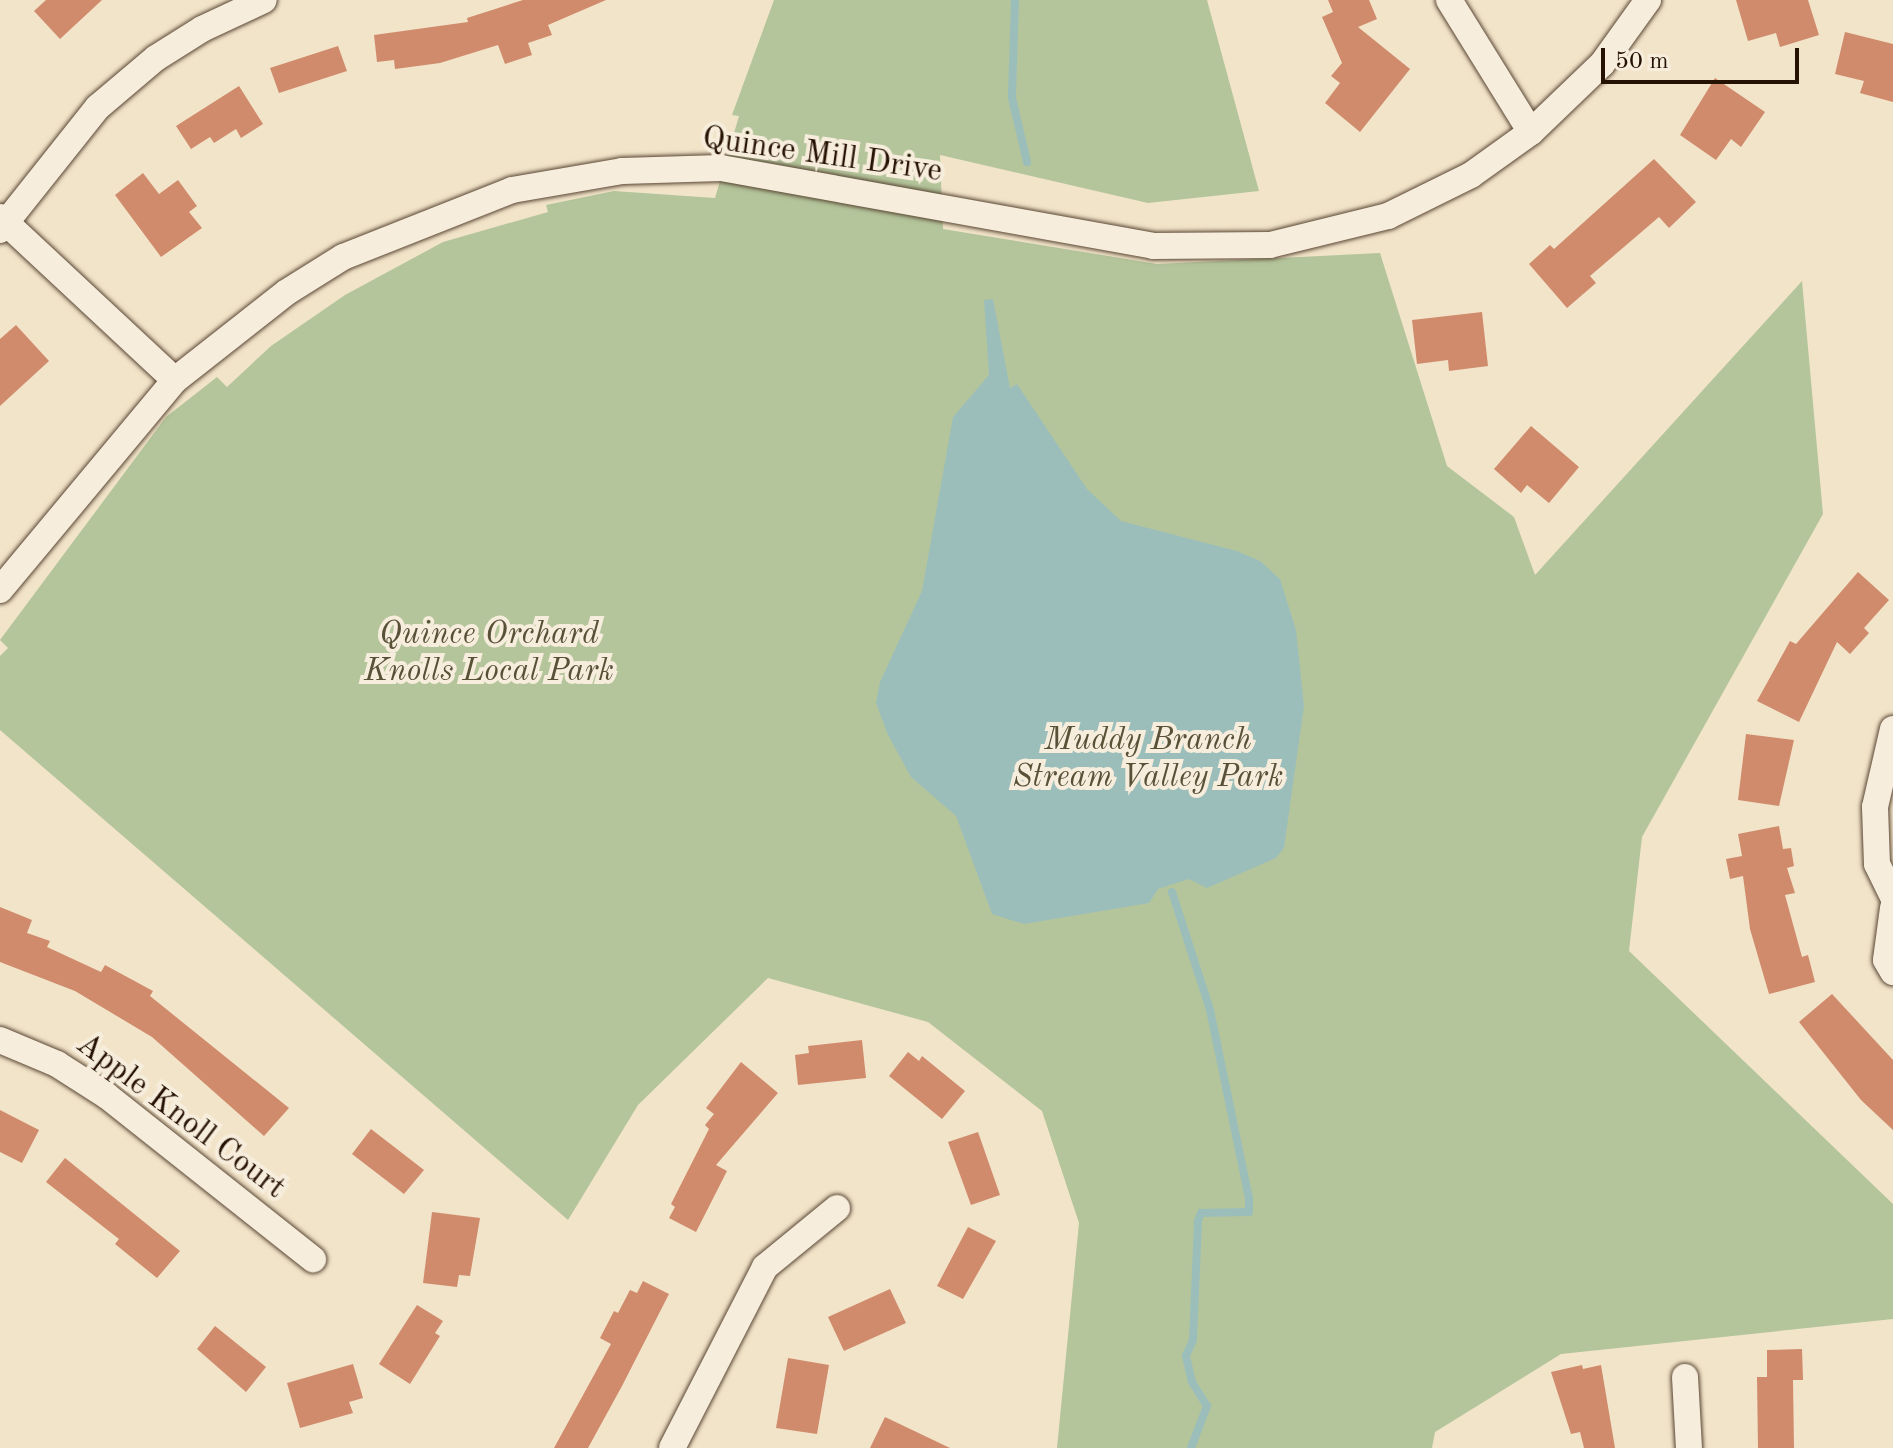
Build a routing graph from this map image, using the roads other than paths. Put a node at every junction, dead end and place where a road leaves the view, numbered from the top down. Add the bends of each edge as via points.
1 (264, 0) edge
2 (1449, 0) edge
3 (1648, 0) edge
4 (1531, 132) junction
5 (2, 223) edge
6 (175, 380) junction
7 (0, 590) edge
8 (1893, 729) edge
9 (1893, 897) edge
10 (1893, 908) edge
11 (1893, 972) edge
12 (0, 1040) edge
13 (837, 1208) dead end
14 (313, 1259) dead end
15 (1685, 1377) dead end
16 (672, 1448) edge
17 (1689, 1448) edge

1 - 5 street via 156,58 98,107
2 - 4 street
3 - 4 street, Quince Mill Drive via 1602,64
4 - 6 street, Quince Mill Drive via 1471,175 1388,216 1270,245 1153,246 721,168 622,171 512,190 343,257 287,292
5 - 6 street
6 - 7 street, Quince Mill Drive
8 - 9 street via 1875,807 1877,864
10 - 11 street via 1886,960
12 - 14 street, Apple Knoll Court via 57,1064 107,1096
13 - 16 street via 765,1267
15 - 17 street

